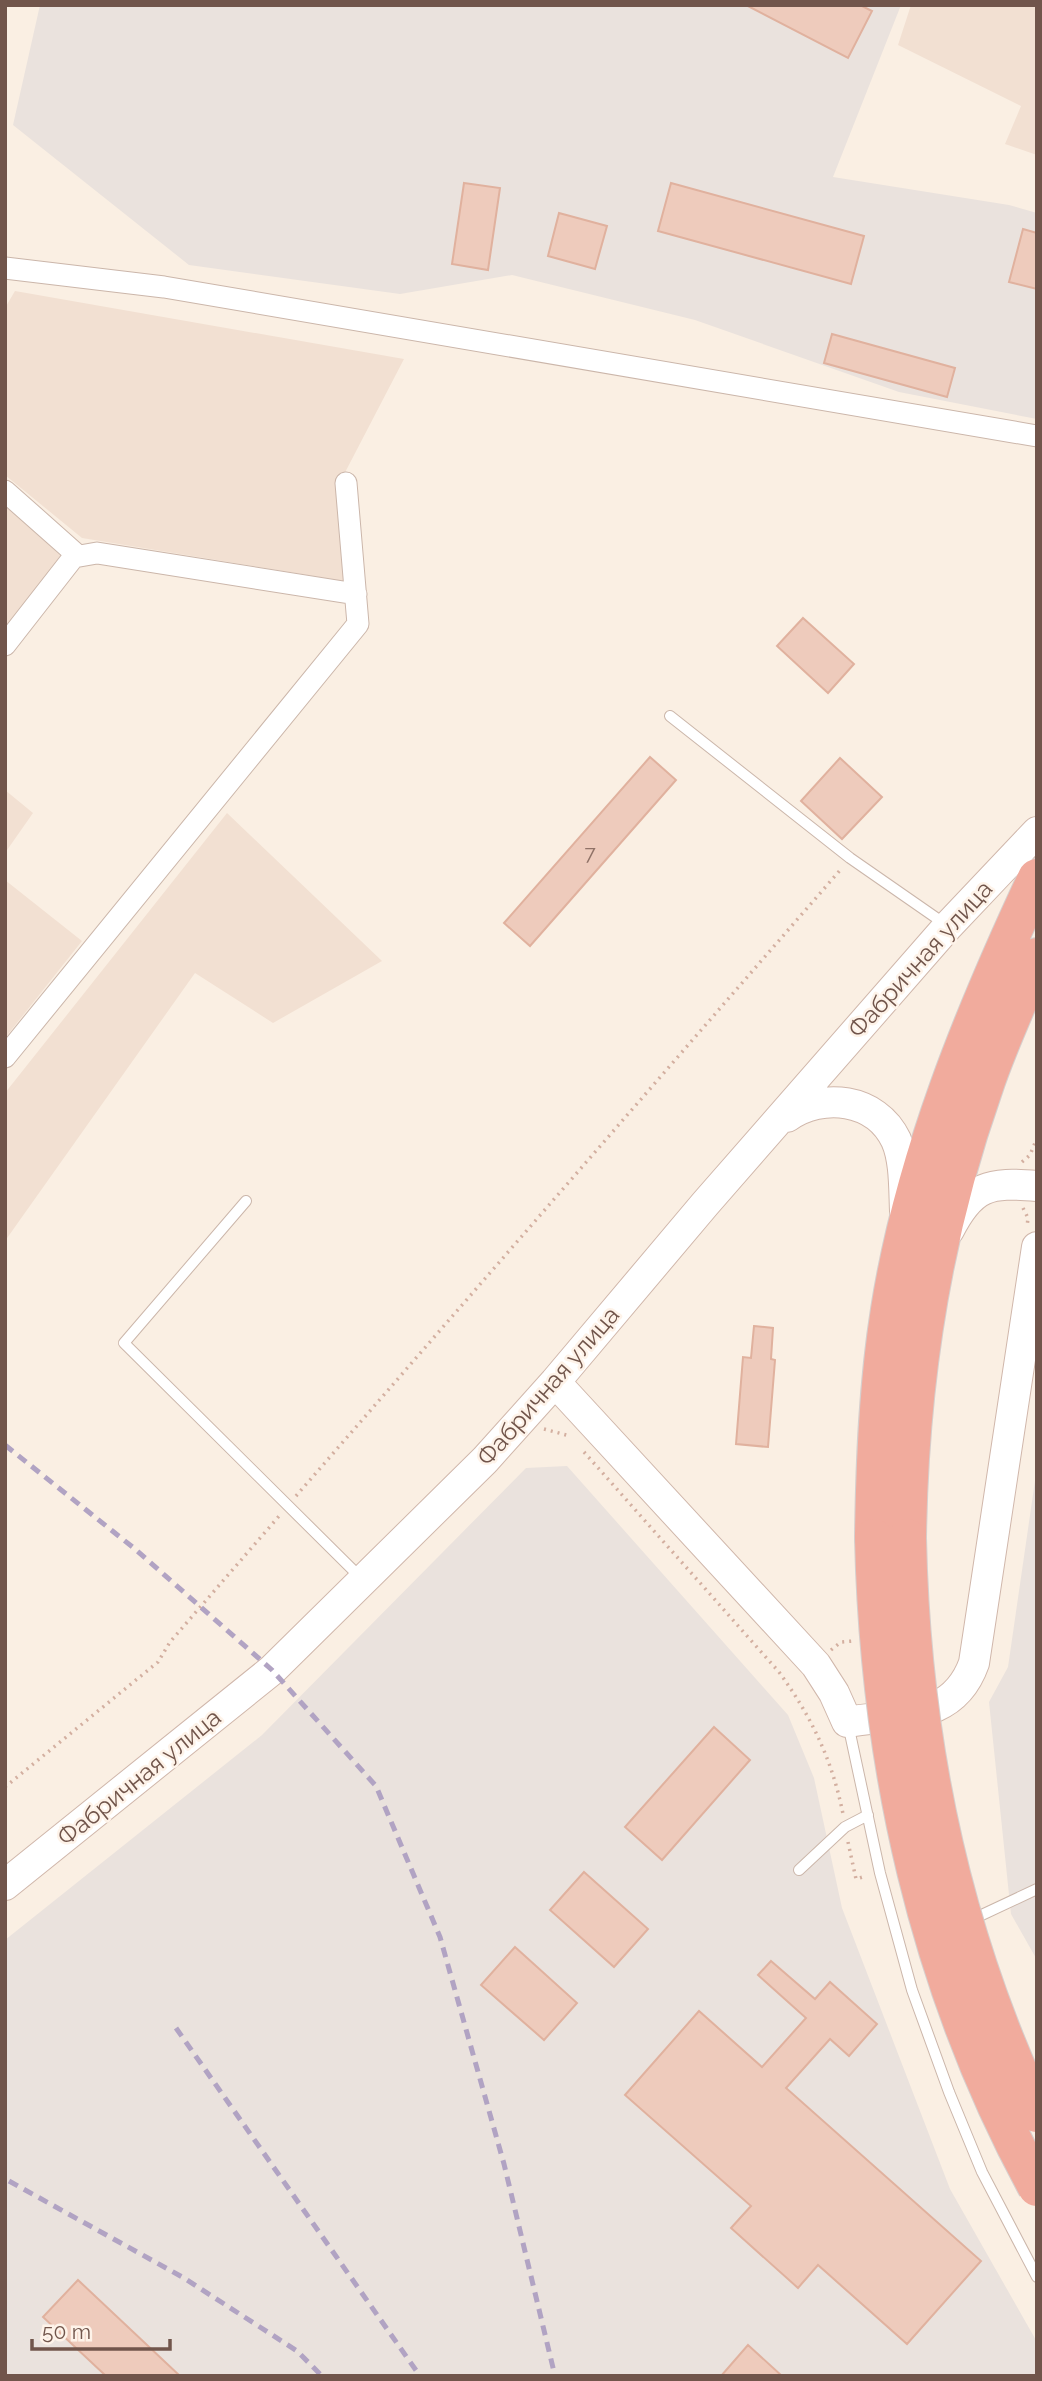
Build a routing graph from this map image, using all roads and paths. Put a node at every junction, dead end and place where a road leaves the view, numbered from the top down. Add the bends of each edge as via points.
1 (8, 275) edge
2 (1037, 436) edge
3 (346, 483) dead end
4 (5, 491) edge
5 (74, 557) junction
6 (356, 594) junction
7 (5, 645) edge
8 (670, 716) dead end
9 (1037, 832) edge
10 (850, 858) junction
11 (1037, 878) edge
12 (948, 926) junction
13 (1037, 957) edge
14 (5, 1057) edge
15 (770, 1130) junction
16 (1027, 1194) edge
17 (247, 1201) dead end
18 (906, 1237) junction
19 (1031, 1240) edge
20 (934, 1262) junction
21 (555, 1382) junction
22 (507, 1434) junction
23 (288, 1505) junction
24 (890, 1538) junction
25 (363, 1580) junction
26 (866, 1640) dead end
27 (816, 1665) junction
28 (791, 1689) junction
29 (848, 1722) junction
30 (5, 1787) edge
31 (868, 1815) junction
32 (845, 1827) junction
33 (799, 1870) dead end
34 (880, 1873) junction
35 (5, 1885) edge
36 (1037, 1889) edge
37 (924, 1939) dead end
38 (912, 1943) dead end
39 (900, 1947) junction
40 (1037, 2113) edge
41 (1037, 2187) edge
42 (1037, 2277) edge

1 - 2 street via 164,287
3 - 6 street
4 - 5 street via 76,554
5 - 6 street via 97,553
5 - 7 street
6 - 14 street via 358,624
8 - 10 lane
9 - 12 street, Фабричная улица
10 - 12 lane
10 - 23 path
11 - 18 highway via 975,1014
12 - 15 street, Фабричная улица
13 - 20 highway via 982,1091
15 - 18 street via 816,1102 855,1104 871,1113 896,1140
15 - 21 street, Фабричная улица
16 - 19 path
16 - 20 street via 996,1184 974,1194 951,1226
17 - 23 lane via 124,1343
18 - 24 highway via 890,1309 874,1478
19 - 29 street via 984,1616 970,1676 952,1700 941,1706
20 - 24 highway
21 - 22 street, Фабричная улица
21 - 27 street
22 - 25 street, Фабричная улица
22 - 28 path via 516,1443 534,1430 568,1435
23 - 25 lane
23 - 30 path via 170,1642 158,1662
24 - 40 highway, bridge via 937,1819 972,1950
24 - 41 highway, bridge via 882,1684 891,1754 921,1894 975,2054
25 - 35 street, Фабричная улица via 272,1670
26 - 27 path via 841,1642
27 - 28 path
27 - 29 street
28 - 32 path via 809,1715 829,1760
29 - 31 lane
31 - 32 lane
31 - 34 lane
32 - 33 lane
32 - 34 path via 856,1879
34 - 39 lane
36 - 37 lane
38 - 39 lane
39 - 42 lane via 953,2103 982,2172

